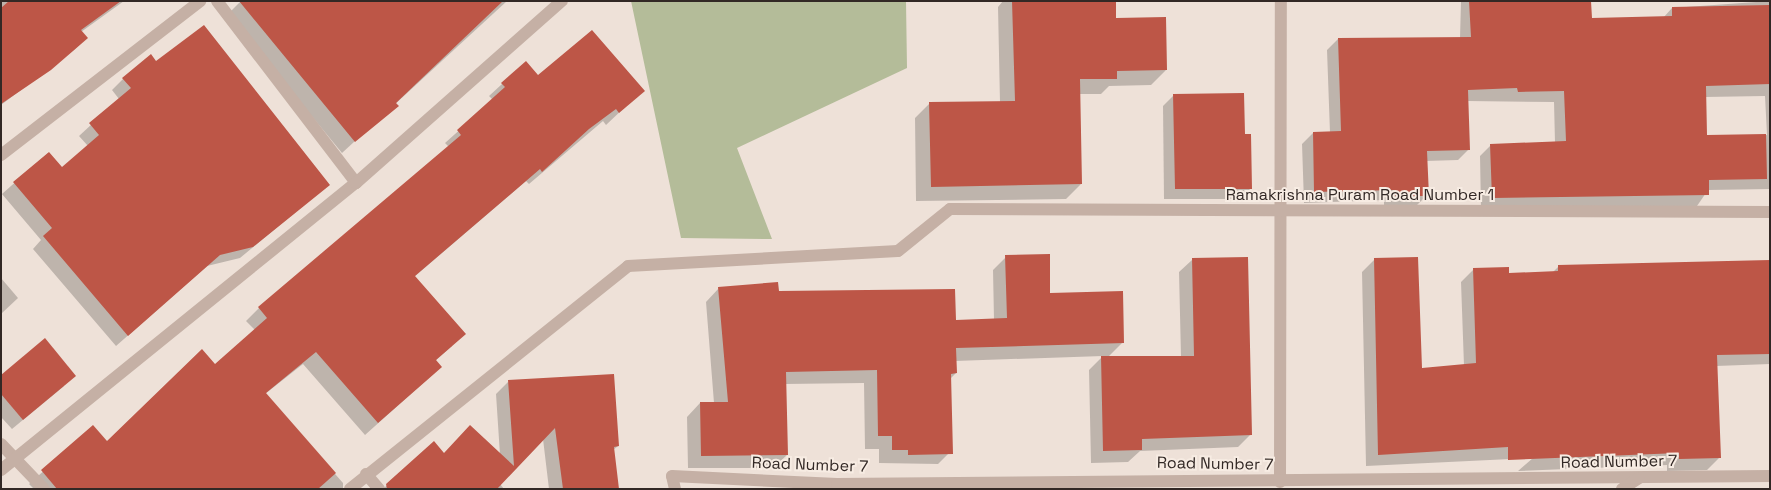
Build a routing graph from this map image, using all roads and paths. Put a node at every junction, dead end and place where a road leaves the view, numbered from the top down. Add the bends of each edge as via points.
1 (200, 1) edge
2 (217, 1) edge
3 (562, 1) edge
4 (1280, 1) edge
5 (1, 155) edge
6 (356, 183) junction
7 (1280, 210) junction
8 (1770, 212) edge
9 (1, 444) edge
10 (14, 460) junction
11 (1, 470) edge
12 (366, 474) junction
13 (1770, 476) edge
14 (1639, 478) junction
15 (1700, 478) junction
16 (1280, 482) junction
17 (1216, 484) edge
18 (838, 486) edge
19 (44, 489) edge
20 (350, 489) edge
21 (379, 489) edge
22 (675, 489) edge
23 (1622, 489) edge
24 (1707, 489) edge

1 - 5 street
2 - 6 street
3 - 6 street
4 - 7 street
6 - 10 street
7 - 8 street, Ramakrishna Puram Road Number 1
7 - 12 street, Ramakrishna Puram Road Number 1 via 950,209 898,251 628,266
7 - 16 street
9 - 10 street
10 - 11 street
10 - 19 street
12 - 20 street
12 - 21 street
13 - 15 street, Road Number 7
14 - 15 street, Road Number 7
14 - 16 street, Road Number 7
14 - 23 street
15 - 24 street
16 - 17 street, Road Number 7
17 - 18 street, Road Number 7
18 - 22 street, Road Number 7 via 672,476

